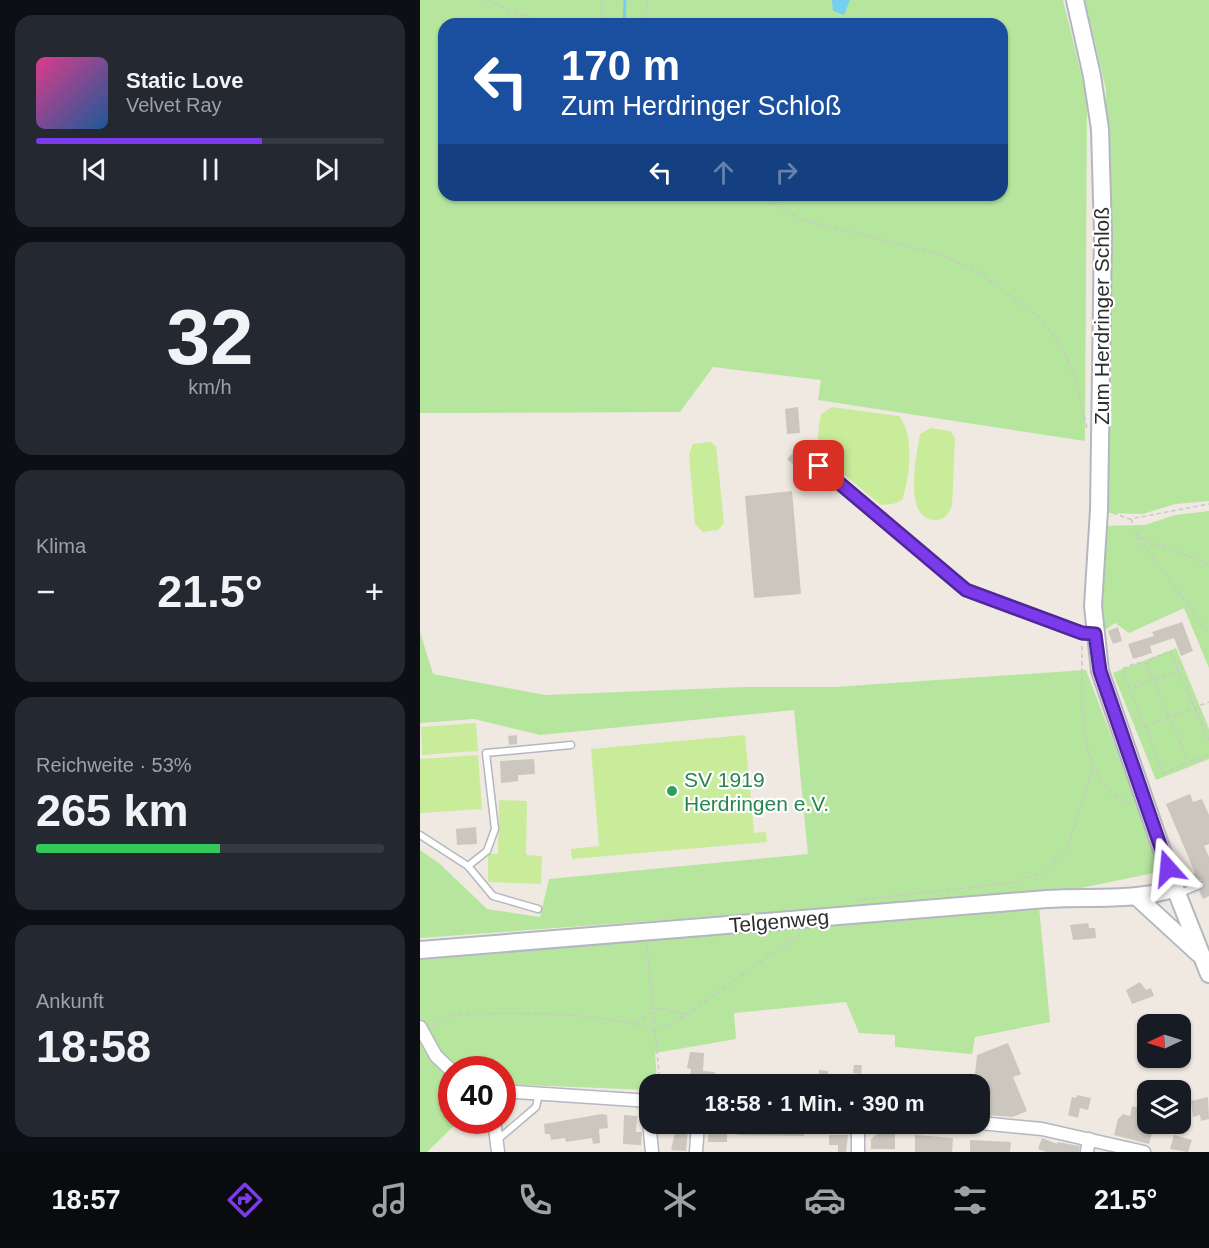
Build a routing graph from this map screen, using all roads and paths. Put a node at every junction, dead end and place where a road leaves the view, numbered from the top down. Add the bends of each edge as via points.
1 (486, 0) edge
2 (602, 0) edge
3 (648, 0) edge
4 (1075, 0) edge
5 (529, 18) edge
6 (603, 18) edge
7 (644, 18) edge
8 (769, 201) edge
9 (1088, 432) dead end
10 (819, 466) dead end
11 (1209, 504) edge
12 (1100, 510) junction
13 (1130, 519) junction
14 (1138, 537) junction
15 (1209, 564) edge
16 (1088, 633) junction
17 (1209, 633) edge
18 (1147, 664) junction
19 (1178, 670) junction
20 (1154, 680) junction
21 (1130, 689) junction
22 (1209, 702) edge
23 (1195, 708) junction
24 (1170, 718) junction
25 (1145, 727) junction
26 (1137, 729) dead end
27 (1209, 740) edge
28 (571, 745) dead end
29 (1209, 754) edge
30 (1188, 761) junction
31 (1148, 809) junction
32 (420, 835) edge
33 (468, 866) junction
34 (1200, 885) dead end
35 (1176, 891) junction
36 (1138, 898) junction
37 (538, 909) dead end
38 (645, 933) junction
39 (420, 950) edge
40 (1203, 958) junction
41 (1209, 974) edge
42 (653, 1009) junction
43 (687, 1014) dead end
44 (420, 1029) edge
45 (438, 1058) edge
46 (659, 1074) edge
47 (516, 1092) edge
48 (539, 1093) junction
49 (639, 1100) edge
50 (990, 1124) edge
51 (651, 1134) edge
52 (697, 1134) edge
53 (858, 1134) edge
54 (1089, 1138) junction
55 (497, 1147) edge
56 (652, 1152) edge
57 (696, 1152) edge
58 (858, 1152) edge
59 (1087, 1152) edge
60 (1144, 1152) edge

1 - 5 path
2 - 6 path
3 - 7 path
4 - 12 street, Zum Herdringer Schloß via 1100,129
8 - 9 path via 800,219 942,255 980,273 1041,319 1067,358
10 - 16 street via 966,590
11 - 13 path
12 - 13 path
12 - 16 street, Zum Herdringer Schloß
13 - 14 path
14 - 15 path
14 - 17 path
16 - 31 street, Zum Herdringer Schloß
16 - 31 path via 1086,731 1093,768 1105,788 1122,801
18 - 19 path via 1152,658 1170,652
18 - 20 path
18 - 21 path via 1136,663 1122,669
19 - 20 path
19 - 23 path
20 - 21 path
20 - 24 path
21 - 25 path
22 - 23 path
23 - 24 path
23 - 27 path
24 - 25 path
24 - 30 path
25 - 26 path
25 - 30 path via 1164,773
28 - 33 lane via 486,753 495,829 487,851
29 - 30 path
31 - 35 street, Zum Herdringer Schloß
32 - 33 lane
33 - 37 lane via 493,896
34 - 35 lane
35 - 36 street, Telgenweg
35 - 40 street, Zum Herdringer Schloß
36 - 38 street, Telgenweg via 1047,899
36 - 40 street
38 - 39 street, Telgenweg
38 - 42 path
40 - 41 street, Zum Herdringer Schloß
42 - 43 path via 663,1007
42 - 44 path via 635,1024 547,1013 453,1014 450,1019
42 - 46 path
44 - 45 street
47 - 48 street
48 - 49 street
48 - 55 lane via 536,1107
50 - 54 street
51 - 56 street
52 - 57 street
53 - 58 street
54 - 59 street
54 - 60 street

